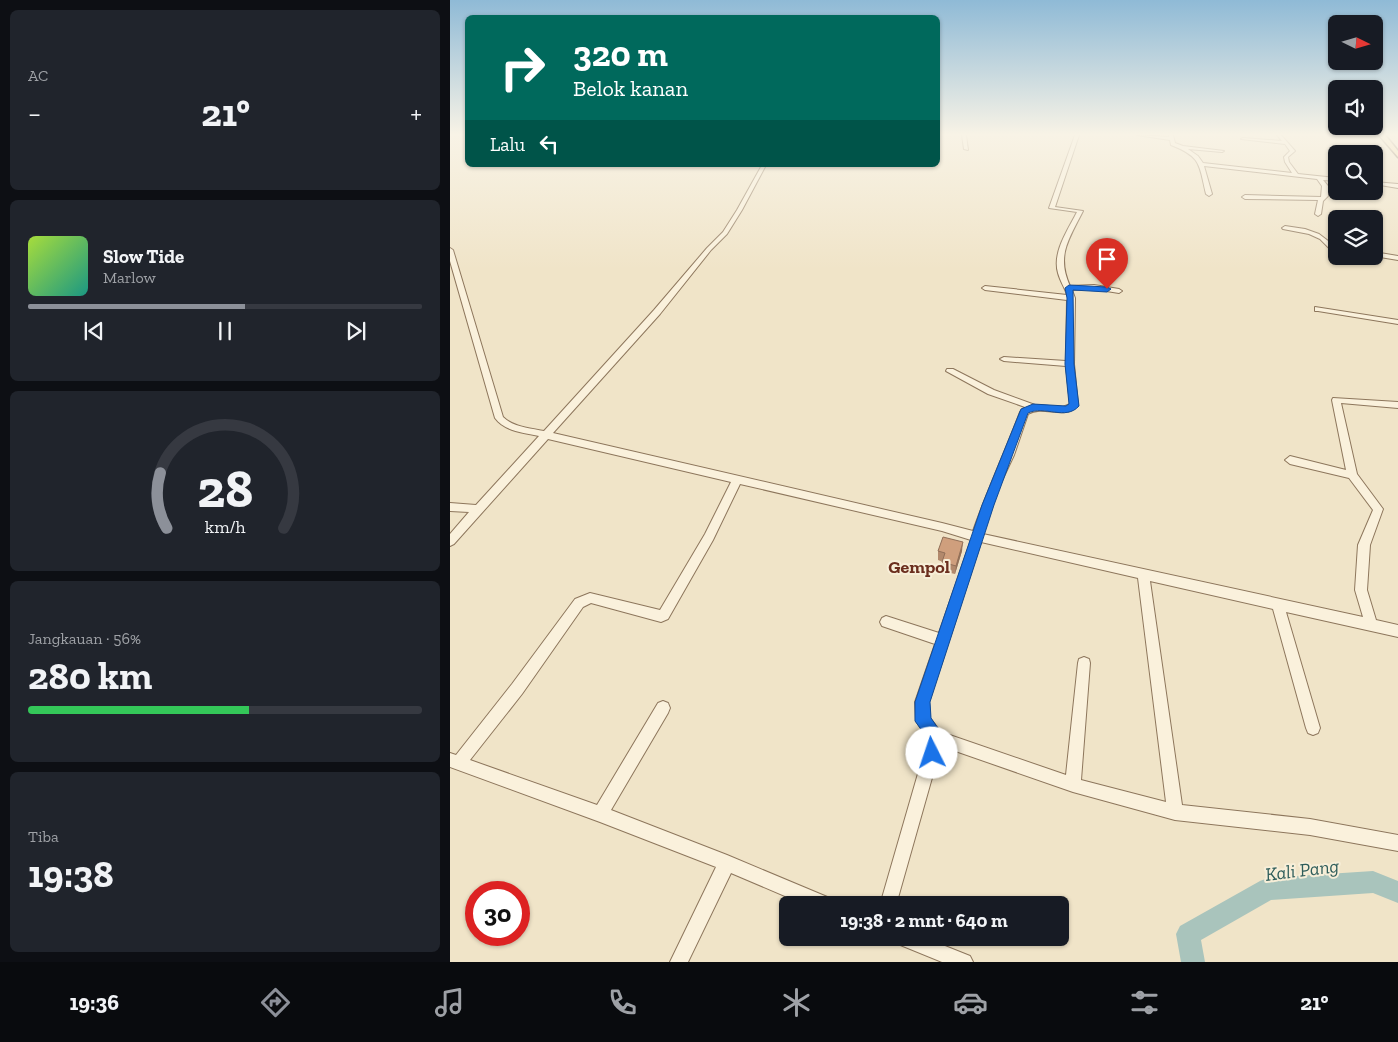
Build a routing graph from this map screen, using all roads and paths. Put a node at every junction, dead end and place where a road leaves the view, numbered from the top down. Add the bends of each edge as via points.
1 (756, 180) edge
2 (1062, 180) edge
3 (1205, 180) edge
4 (1320, 180) edge
5 (1383, 184) edge
6 (1398, 186) edge
7 (1208, 194) dead end
8 (1245, 197) dead end
9 (1321, 199) junction
10 (1318, 214) dead end
11 (1285, 228) dead end
12 (1328, 242) edge
13 (450, 251) edge
14 (1383, 256) edge
15 (1398, 258) edge
16 (985, 288) dead end
17 (1069, 288) junction
18 (1119, 291) dead end
19 (1071, 298) junction
20 (1318, 308) dead end
21 (1398, 322) edge
22 (1004, 358) dead end
23 (1070, 364) junction
24 (950, 371) dead end
25 (1033, 407) junction
26 (1396, 408) edge
27 (546, 435) junction
28 (1290, 460) dead end
29 (1352, 475) junction
30 (736, 479) junction
31 (450, 507) edge
32 (480, 509) junction
33 (976, 537) junction
34 (450, 541) edge
35 (1144, 576) junction
36 (1278, 604) junction
37 (886, 622) dead end
38 (1371, 625) junction
39 (1398, 632) edge
40 (942, 640) junction
41 (1084, 663) dead end
42 (663, 708) dead end
43 (1313, 728) dead end
44 (936, 737) junction
45 (455, 762) edge
46 (1073, 785) junction
47 (1175, 812) junction
48 (600, 814) junction
49 (1398, 844) edge
50 (727, 863) junction
51 (805, 896) edge
52 (891, 896) edge
53 (924, 946) edge
54 (679, 962) edge
55 (964, 962) edge

1 - 27 street via 716,244 709,248 657,312
2 - 17 street via 1052,208 1080,211 1067,239 1061,263 1061,272
3 - 7 street
4 - 9 street via 1325,186 1325,196
5 - 6 street
8 - 9 street
9 - 10 street
11 - 12 street via 1316,234
13 - 27 street via 499,418 513,427
14 - 15 street
16 - 19 street
17 - 18 street
17 - 19 street
19 - 23 street
20 - 21 street
22 - 23 street
23 - 25 street via 1074,406 1067,410
24 - 25 street via 991,392
25 - 33 street via 1024,412
26 - 29 street via 1336,398
27 - 30 street
27 - 32 street
28 - 29 street
29 - 38 street via 1378,509 1364,545 1361,590
30 - 33 street via 942,526
30 - 45 street via 709,537 664,615 590,598 579,603 517,689
31 - 32 street
32 - 34 street
33 - 35 street
33 - 40 street
35 - 36 street
35 - 47 street
36 - 38 street
36 - 43 street
37 - 40 street
38 - 39 street
40 - 44 street via 922,702 923,721
41 - 46 street
42 - 48 street
44 - 46 street
44 - 52 street
45 - 48 street
46 - 47 street
47 - 49 street via 1310,827
48 - 50 street
50 - 51 street
50 - 54 street
53 - 55 street

